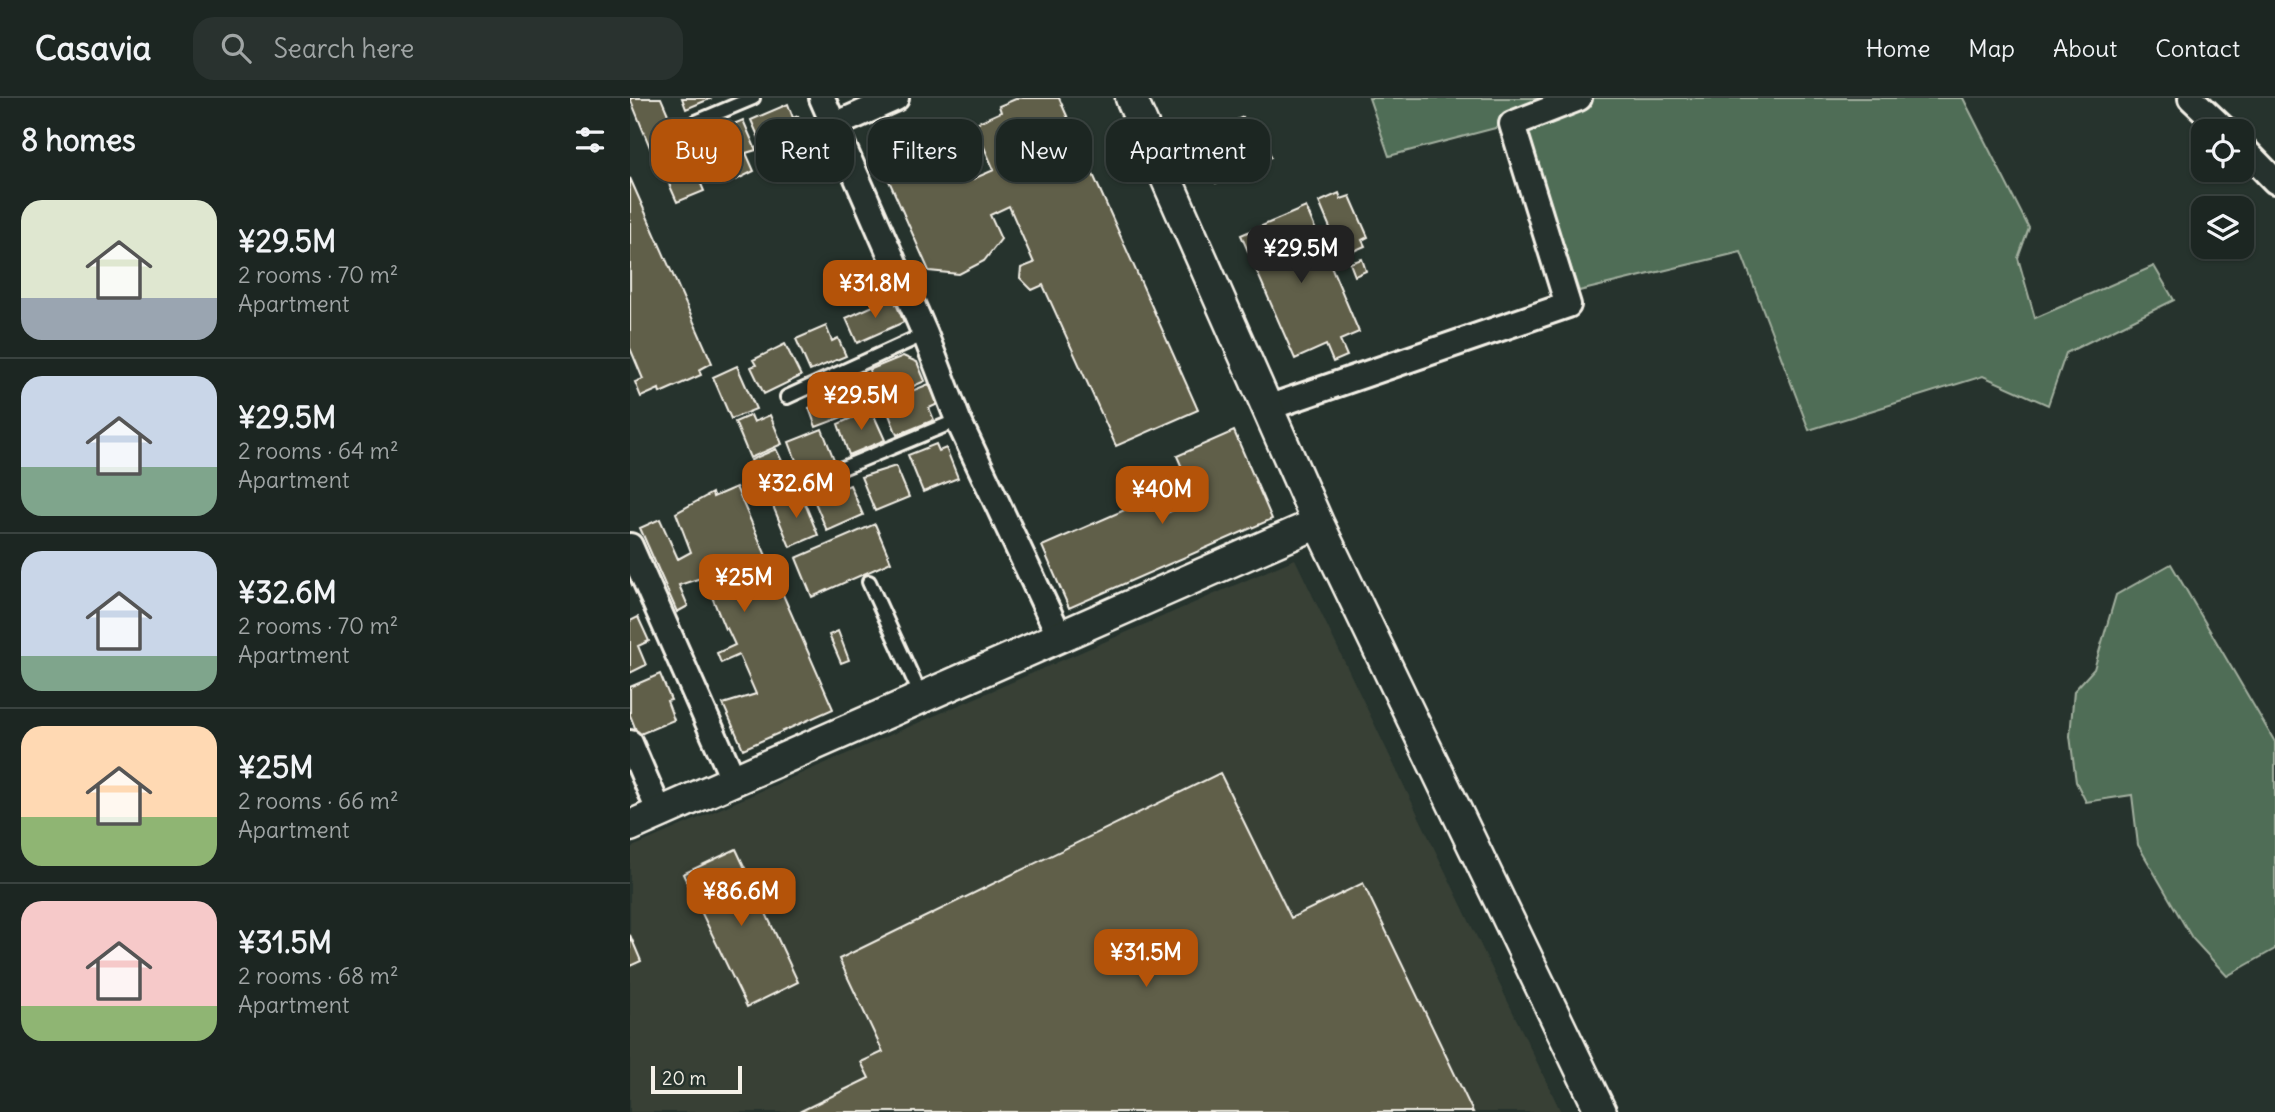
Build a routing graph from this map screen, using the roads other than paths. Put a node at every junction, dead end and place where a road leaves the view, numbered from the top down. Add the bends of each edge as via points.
1 (753, 98) edge
2 (822, 98) edge
3 (895, 98) edge
4 (1131, 98) edge
5 (1579, 98) edge
6 (2191, 98) edge
7 (703, 119) edge
8 (832, 119) edge
9 (848, 119) edge
10 (2213, 119) edge
11 (2254, 159) edge
12 (854, 169) edge
13 (2275, 181) edge
14 (925, 334) junction
15 (786, 397) dead end
16 (1267, 408) junction
17 (958, 420) junction
18 (810, 481) dead end
19 (1318, 523) junction
20 (630, 546) edge
21 (869, 582) dead end
22 (1060, 637) junction
23 (922, 698) junction
24 (630, 743) edge
25 (734, 781) junction
26 (660, 813) junction
27 (630, 826) edge
28 (1601, 1112) edge

1 - 7 lane
2 - 8 street
3 - 9 street
4 - 16 street
5 - 16 street via 1512,124 1567,305
6 - 10 street
11 - 13 street
12 - 14 street
14 - 15 lane
14 - 17 street
16 - 19 street
17 - 18 lane
17 - 22 street
19 - 22 street
19 - 28 street
20 - 25 street
21 - 23 lane
22 - 23 street
23 - 25 street
24 - 26 street
25 - 26 street
26 - 27 street

